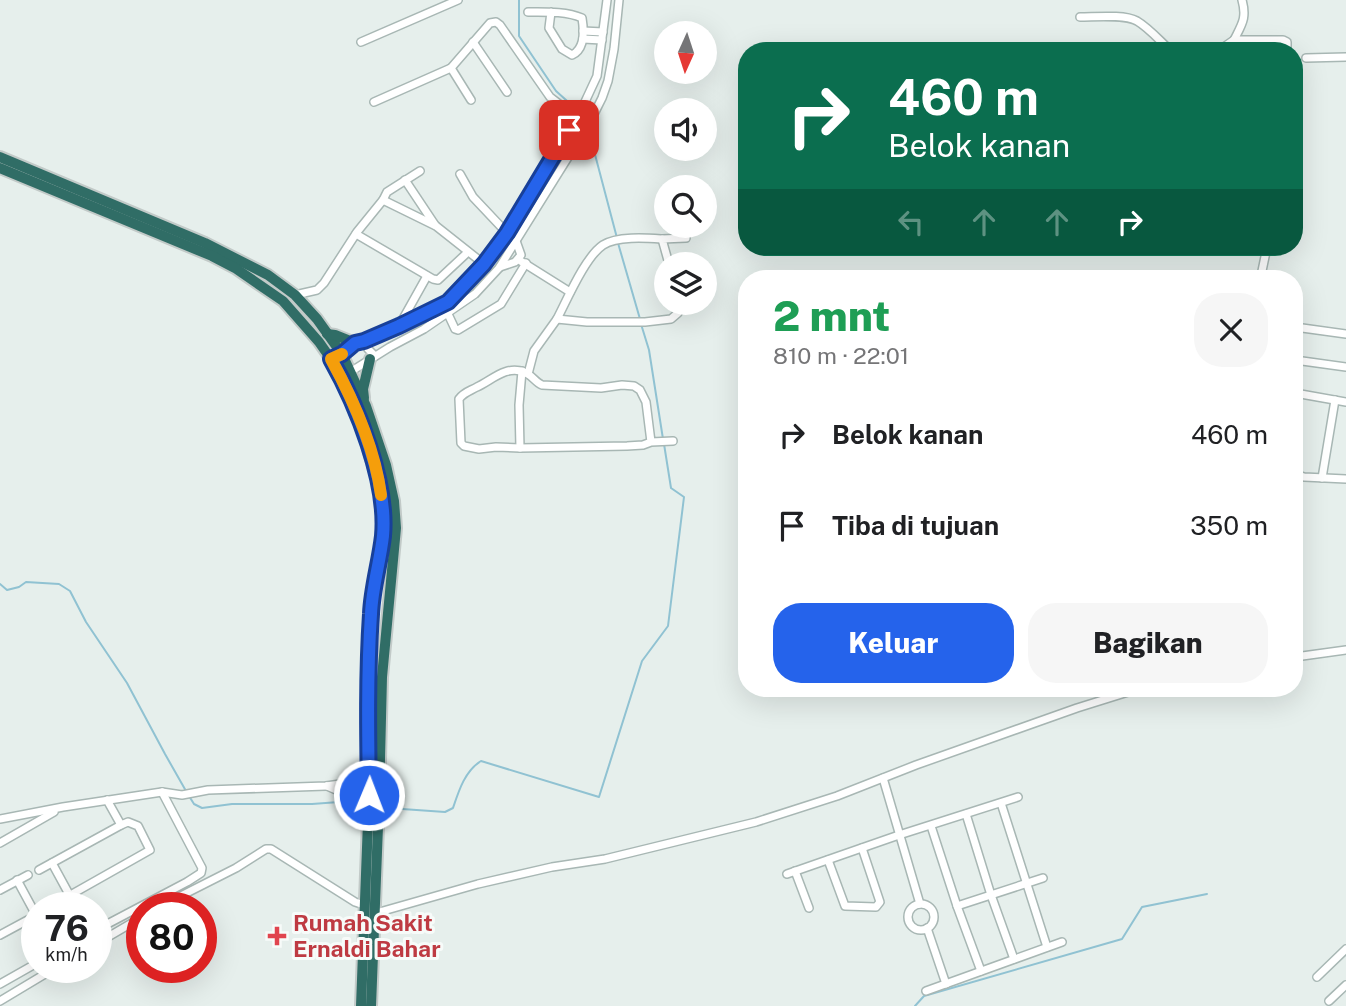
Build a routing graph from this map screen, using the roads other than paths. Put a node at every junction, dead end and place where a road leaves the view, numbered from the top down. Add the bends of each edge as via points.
1 (458, 0) edge
2 (607, 0) edge
3 (618, 0) edge
4 (1242, 0) edge
5 (440, 4) edge
6 (528, 12) dead end
7 (551, 12) junction
8 (1080, 17) dead end
9 (583, 35) junction
10 (603, 36) junction
11 (1234, 40) junction
12 (361, 42) dead end
13 (473, 42) junction
14 (1161, 42) edge
15 (1231, 42) edge
16 (1287, 42) edge
17 (1346, 57) edge
18 (1306, 58) dead end
19 (451, 68) junction
20 (507, 92) dead end
21 (471, 100) dead end
22 (373, 102) dead end
23 (567, 110) junction
24 (578, 113) junction
25 (569, 130) junction
26 (0, 157) edge
27 (548, 166) junction
28 (0, 168) edge
29 (420, 171) dead end
30 (558, 172) junction
31 (460, 174) dead end
32 (541, 177) junction
33 (405, 180) junction
34 (551, 184) junction
35 (383, 200) junction
36 (436, 226) junction
37 (507, 233) junction
38 (356, 234) junction
39 (686, 238) dead end
40 (662, 239) junction
41 (516, 241) junction
42 (468, 252) junction
43 (666, 252) edge
44 (523, 261) junction
45 (484, 264) junction
46 (499, 268) junction
47 (427, 276) junction
48 (570, 292) junction
49 (295, 295) junction
50 (448, 314) junction
51 (676, 315) edge
52 (557, 320) junction
53 (399, 326) junction
54 (1303, 328) edge
55 (327, 334) junction
56 (1346, 334) edge
57 (359, 342) junction
58 (336, 357) junction
59 (372, 358) junction
60 (1303, 360) edge
61 (1346, 367) edge
62 (525, 372) junction
63 (345, 375) junction
64 (1303, 394) edge
65 (1335, 400) junction
66 (1346, 402) edge
67 (366, 406) junction
68 (669, 441) dead end
69 (653, 442) junction
70 (520, 448) junction
71 (1303, 477) edge
72 (1322, 478) junction
73 (1346, 479) edge
74 (1346, 650) edge
75 (1303, 656) edge
76 (1114, 697) edge
77 (883, 778) junction
78 (369, 780) junction
79 (326, 786) junction
80 (162, 792) junction
81 (1018, 797) dead end
82 (107, 800) junction
83 (1001, 803) junction
84 (373, 804) junction
85 (63, 807) junction
86 (966, 814) junction
87 (0, 819) edge
88 (121, 825) junction
89 (931, 826) junction
90 (899, 835) junction
91 (0, 843) edge
92 (862, 848) junction
93 (828, 860) junction
94 (52, 863) junction
95 (39, 870) dead end
96 (28, 875) dead end
97 (1043, 878) dead end
98 (17, 880) junction
99 (1028, 883) junction
100 (0, 890) edge
101 (24, 892) edge
102 (68, 892) edge
103 (75, 892) edge
104 (189, 892) edge
105 (992, 895) junction
106 (920, 904) junction
107 (364, 905) junction
108 (957, 906) junction
109 (808, 908) dead end
110 (376, 913) junction
111 (112, 922) edge
112 (21, 924) edge
113 (927, 928) junction
114 (0, 935) edge
115 (1062, 942) dead end
116 (1047, 947) junction
117 (1346, 948) edge
118 (1014, 959) junction
119 (981, 971) junction
120 (21, 973) edge
121 (1317, 978) dead end
122 (30, 983) edge
123 (0, 984) edge
124 (946, 984) junction
125 (1346, 985) edge
126 (926, 991) dead end
127 (0, 1001) edge
128 (1329, 1001) dead end
129 (360, 1006) edge
130 (372, 1006) edge

1 - 5 street
2 - 10 street
3 - 30 street via 608,81 590,122
4 - 11 street via 1245,13
5 - 12 street
6 - 7 street
7 - 9 street via 581,17
7 - 9 street via 549,28 562,49 572,55 578,52
8 - 14 street via 1133,19
9 - 10 street
10 - 24 street via 597,76
11 - 15 street
11 - 16 street
13 - 19 street
13 - 20 street
13 - 23 street via 496,22 550,97
17 - 18 street
19 - 21 street
19 - 22 street
23 - 24 street
23 - 25 street
24 - 25 street
25 - 27 street
26 - 49 highway via 205,243 268,275
27 - 30 street
27 - 32 street
28 - 58 highway via 235,268 283,301
29 - 33 street
30 - 34 street
31 - 37 street via 473,197
32 - 34 street
32 - 37 street
33 - 35 street
33 - 36 street
34 - 41 street
35 - 36 street
35 - 38 street
36 - 42 street
37 - 45 street
38 - 47 street
38 - 49 street via 324,283 317,290
39 - 40 street
40 - 43 street
40 - 48 street via 614,241 603,246
41 - 44 street
41 - 46 street
42 - 45 street
42 - 47 street via 438,280
44 - 46 street
44 - 48 street
44 - 50 street via 501,304 457,330
45 - 53 street via 448,302
46 - 50 street
47 - 53 street
48 - 52 street
49 - 55 highway
50 - 59 street
51 - 52 street via 633,323
52 - 62 street
53 - 57 street
54 - 56 street
55 - 57 highway
55 - 58 highway
57 - 58 street
57 - 59 street
58 - 63 highway
59 - 63 street
59 - 67 highway via 363,389
60 - 61 street
62 - 69 street via 542,386 634,386 646,402
62 - 70 street via 519,405
62 - 70 street via 502,373 459,399 459,434 464,446
63 - 67 highway
63 - 78 highway via 367,440 383,514 371,611
64 - 65 street
65 - 66 street
65 - 72 street
67 - 84 highway via 386,465 396,528
68 - 69 street
69 - 70 street
71 - 72 street
72 - 73 street
74 - 75 street
76 - 77 street
77 - 90 street
77 - 110 street via 743,826 490,881
78 - 79 street
78 - 84 highway
79 - 80 street
79 - 84 street
80 - 82 street
80 - 111 street via 202,867 201,873
81 - 83 street
82 - 85 street
82 - 88 street
83 - 86 street
83 - 99 street
84 - 107 highway
84 - 110 highway
85 - 87 street
85 - 91 street
86 - 89 street
86 - 105 street
88 - 94 street
88 - 103 street via 138,826 150,850
89 - 90 street
89 - 108 street
90 - 92 street
90 - 106 street
92 - 93 street
92 - 93 street via 880,902 876,907 845,906
93 - 109 street via 791,873
94 - 95 street
94 - 102 street
96 - 98 street
97 - 99 street
98 - 100 street
98 - 101 street
99 - 105 street
99 - 116 street
104 - 107 street via 271,849
105 - 108 street
105 - 118 street
106 - 113 street via 934,913
106 - 113 street via 910,912 909,920 919,929
107 - 129 highway
108 - 119 street
110 - 130 highway
112 - 114 street
113 - 124 street
115 - 116 street
116 - 118 street
117 - 121 street
118 - 119 street
119 - 124 street
120 - 123 street
122 - 127 street
124 - 126 street
125 - 128 street

